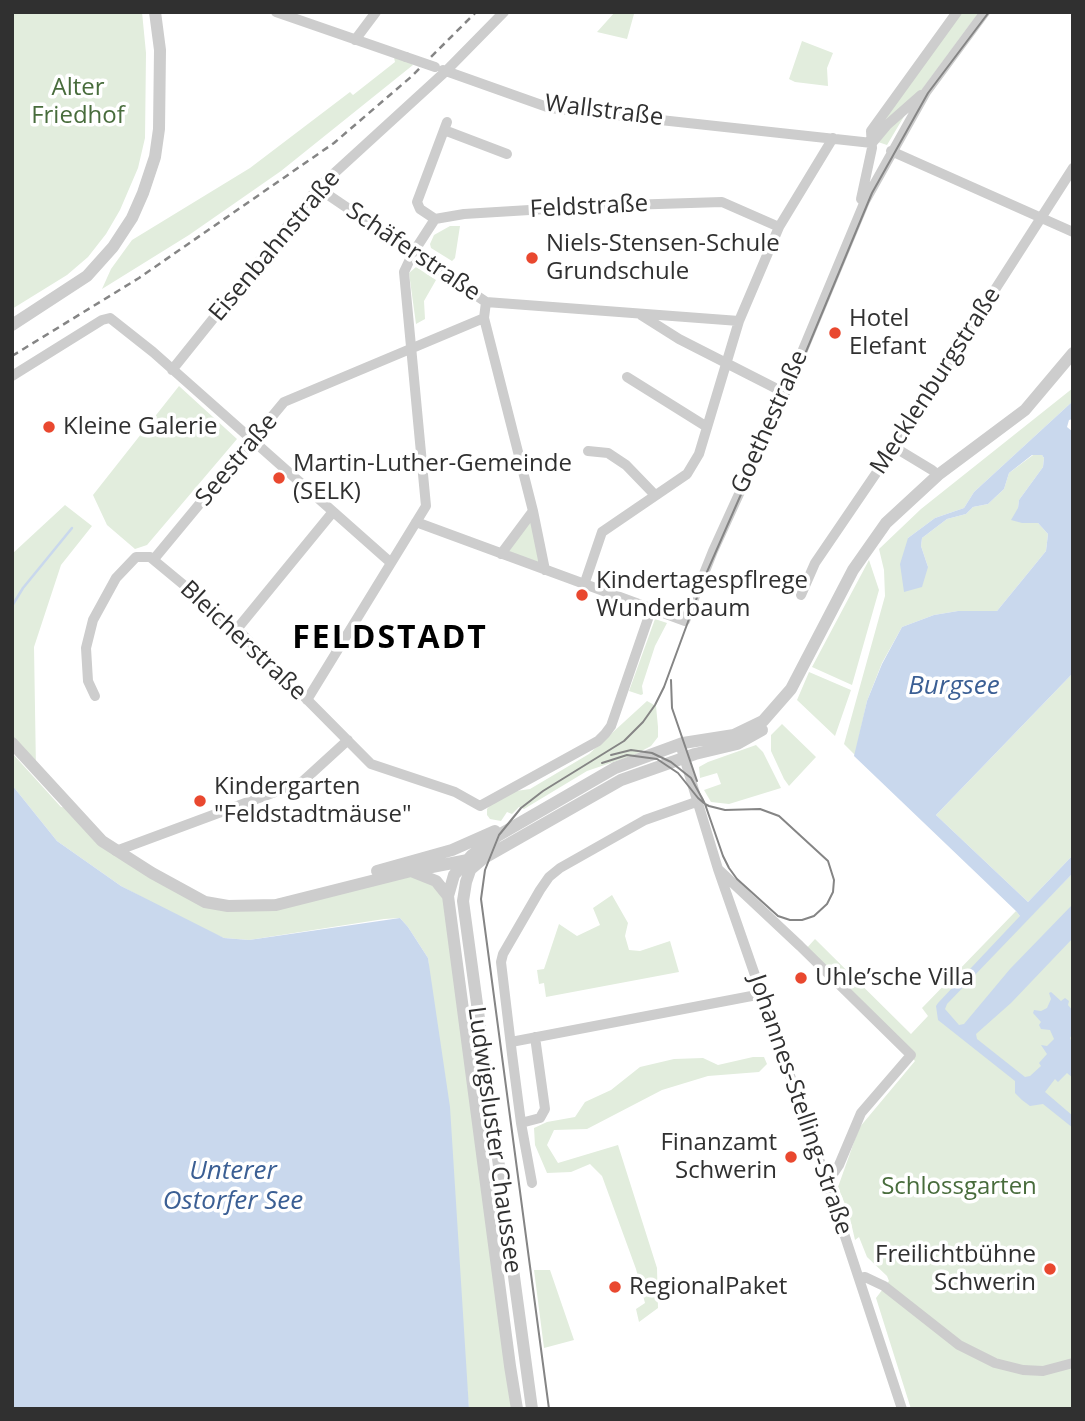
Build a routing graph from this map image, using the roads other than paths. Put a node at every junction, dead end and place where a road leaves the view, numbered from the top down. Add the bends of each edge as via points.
1 (155, 12) edge
2 (276, 12) edge
3 (376, 12) edge
4 (504, 12) edge
5 (957, 12) edge
6 (985, 12) edge
7 (355, 40) junction
8 (440, 69) junction
9 (926, 92) junction
10 (832, 138) junction
11 (872, 143) junction
12 (891, 151) junction
13 (507, 154) dead end
14 (1073, 168) edge
15 (318, 188) junction
16 (1041, 218) junction
17 (435, 219) junction
18 (856, 223) junction
19 (779, 227) junction
20 (1073, 232) edge
21 (413, 253) junction
22 (486, 302) junction
23 (637, 313) junction
24 (484, 318) junction
25 (740, 321) junction
26 (12, 325) edge
27 (412, 350) junction
28 (1073, 353) edge
29 (725, 364) junction
30 (173, 370) junction
31 (12, 376) edge
32 (627, 377) dead end
33 (785, 393) junction
34 (707, 427) junction
35 (253, 442) junction
36 (894, 447) junction
37 (588, 451) dead end
38 (938, 475) junction
39 (655, 495) junction
40 (533, 512) junction
41 (332, 513) junction
42 (416, 522) junction
43 (501, 554) junction
44 (154, 559) junction
45 (390, 562) junction
46 (545, 570) junction
47 (584, 584) junction
48 (802, 595) dead end
49 (651, 610) junction
50 (237, 629) junction
51 (800, 673) junction
52 (95, 696) dead end
53 (307, 699) junction
54 (348, 740) junction
55 (12, 743) edge
56 (680, 744) junction
57 (684, 757) junction
58 (699, 801) junction
59 (526, 818) junction
60 (487, 834) junction
61 (116, 851) junction
62 (425, 858) junction
63 (474, 859) junction
64 (450, 869) junction
65 (718, 869) junction
66 (411, 871) junction
67 (448, 896) junction
68 (463, 901) junction
69 (259, 905) junction
70 (762, 994) junction
71 (535, 1037) junction
72 (511, 1042) junction
73 (521, 1123) junction
74 (826, 1180) junction
75 (532, 1183) dead end
76 (859, 1278) junction
77 (1073, 1363) edge
78 (517, 1409) edge
79 (532, 1409) edge
80 (902, 1409) edge

1 - 26 street via 159,129 155,157 138,206 113,247 87,276
2 - 7 street, Wallstraße
3 - 7 street
4 - 8 street, Eisenbahnstraße
5 - 11 street, Goethestraße via 877,120 871,131
6 - 9 street, Goethestraße
7 - 8 street, Wallstraße, bridge
8 - 10 street, Wallstraße via 550,108
8 - 15 street, Eisenbahnstraße
9 - 11 street
9 - 12 street, Goethestraße
10 - 11 street, Wallstraße
10 - 19 street
11 - 18 street, Goethestraße
12 - 16 street
12 - 18 street, Goethestraße
13 - 17 street via 446,126 417,202
14 - 16 street, Mecklenburgstraße
15 - 21 street, Schäferstraße
15 - 30 street, Eisenbahnstraße
16 - 20 street
16 - 36 street, Mecklenburgstraße
17 - 19 street, Feldstraße via 722,202
17 - 21 street
18 - 33 street, Goethestraße
19 - 25 street
21 - 22 street, Schäferstraße
21 - 27 street via 404,272
22 - 23 street, Schäferstraße
22 - 24 street
23 - 25 street, Schäferstraße
23 - 29 street, Schäferstraße
24 - 27 street, Seestraße
24 - 40 street
25 - 29 street
27 - 35 street, Seestraße via 284,402
27 - 42 street via 426,506
28 - 38 street via 1025,410
29 - 33 street, Schäferstraße
29 - 34 street
30 - 31 street via 110,318
30 - 35 street
32 - 34 street
33 - 49 street, Goethestraße via 685,621
34 - 39 street via 687,474
35 - 41 street
35 - 44 street, Seestraße
36 - 38 street
36 - 48 street, Mecklenburgstraße via 815,563
37 - 39 street via 608,453
38 - 51 street via 886,523 864,551
39 - 47 street via 602,532
40 - 43 street
40 - 46 street
41 - 45 street
41 - 50 street
42 - 43 street
42 - 45 street
43 - 46 street
44 - 50 street, Bleicherstraße
44 - 52 street via 136,557 116,578 93,620 86,648 88,681
45 - 53 street
46 - 47 street
47 - 49 street
49 - 54 street, Bleicherstraße via 606,734 480,806 455,792 371,764
50 - 53 street, Bleicherstraße
51 - 56 street via 764,721 734,735
51 - 57 street via 785,706 758,733 737,744
53 - 54 street, Bleicherstraße
54 - 61 street via 302,782
55 - 61 street
56 - 57 street, Johannes-Stelling-Straße
56 - 59 street via 615,768
57 - 58 street, Johannes-Stelling-Straße
57 - 63 street via 621,780
58 - 65 street, Johannes-Stelling-Straße
58 - 72 street via 631,827 549,877 500,962
59 - 60 street
59 - 63 street
60 - 62 street
60 - 63 street, Ludwigsluster Chaussee
60 - 64 street
61 - 69 street via 205,901
62 - 64 street
62 - 69 street
63 - 64 street
63 - 68 street, Ludwigsluster Chaussee
64 - 66 street
64 - 67 street
64 - 68 street
65 - 70 street, Johannes-Stelling-Straße
65 - 74 street via 911,1055 861,1113 839,1165
66 - 67 street via 436,881
66 - 69 street via 276,905
67 - 78 street, Ludwigsluster Chaussee
68 - 79 street, Ludwigsluster Chaussee
70 - 71 street
70 - 74 street, Johannes-Stelling-Straße
71 - 72 street
71 - 73 street via 545,1110 540,1118
72 - 73 street
73 - 75 street
74 - 76 street, Johannes-Stelling-Straße
76 - 77 street via 884,1286 959,1345 995,1363 1043,1371
76 - 80 street, Johannes-Stelling-Straße

